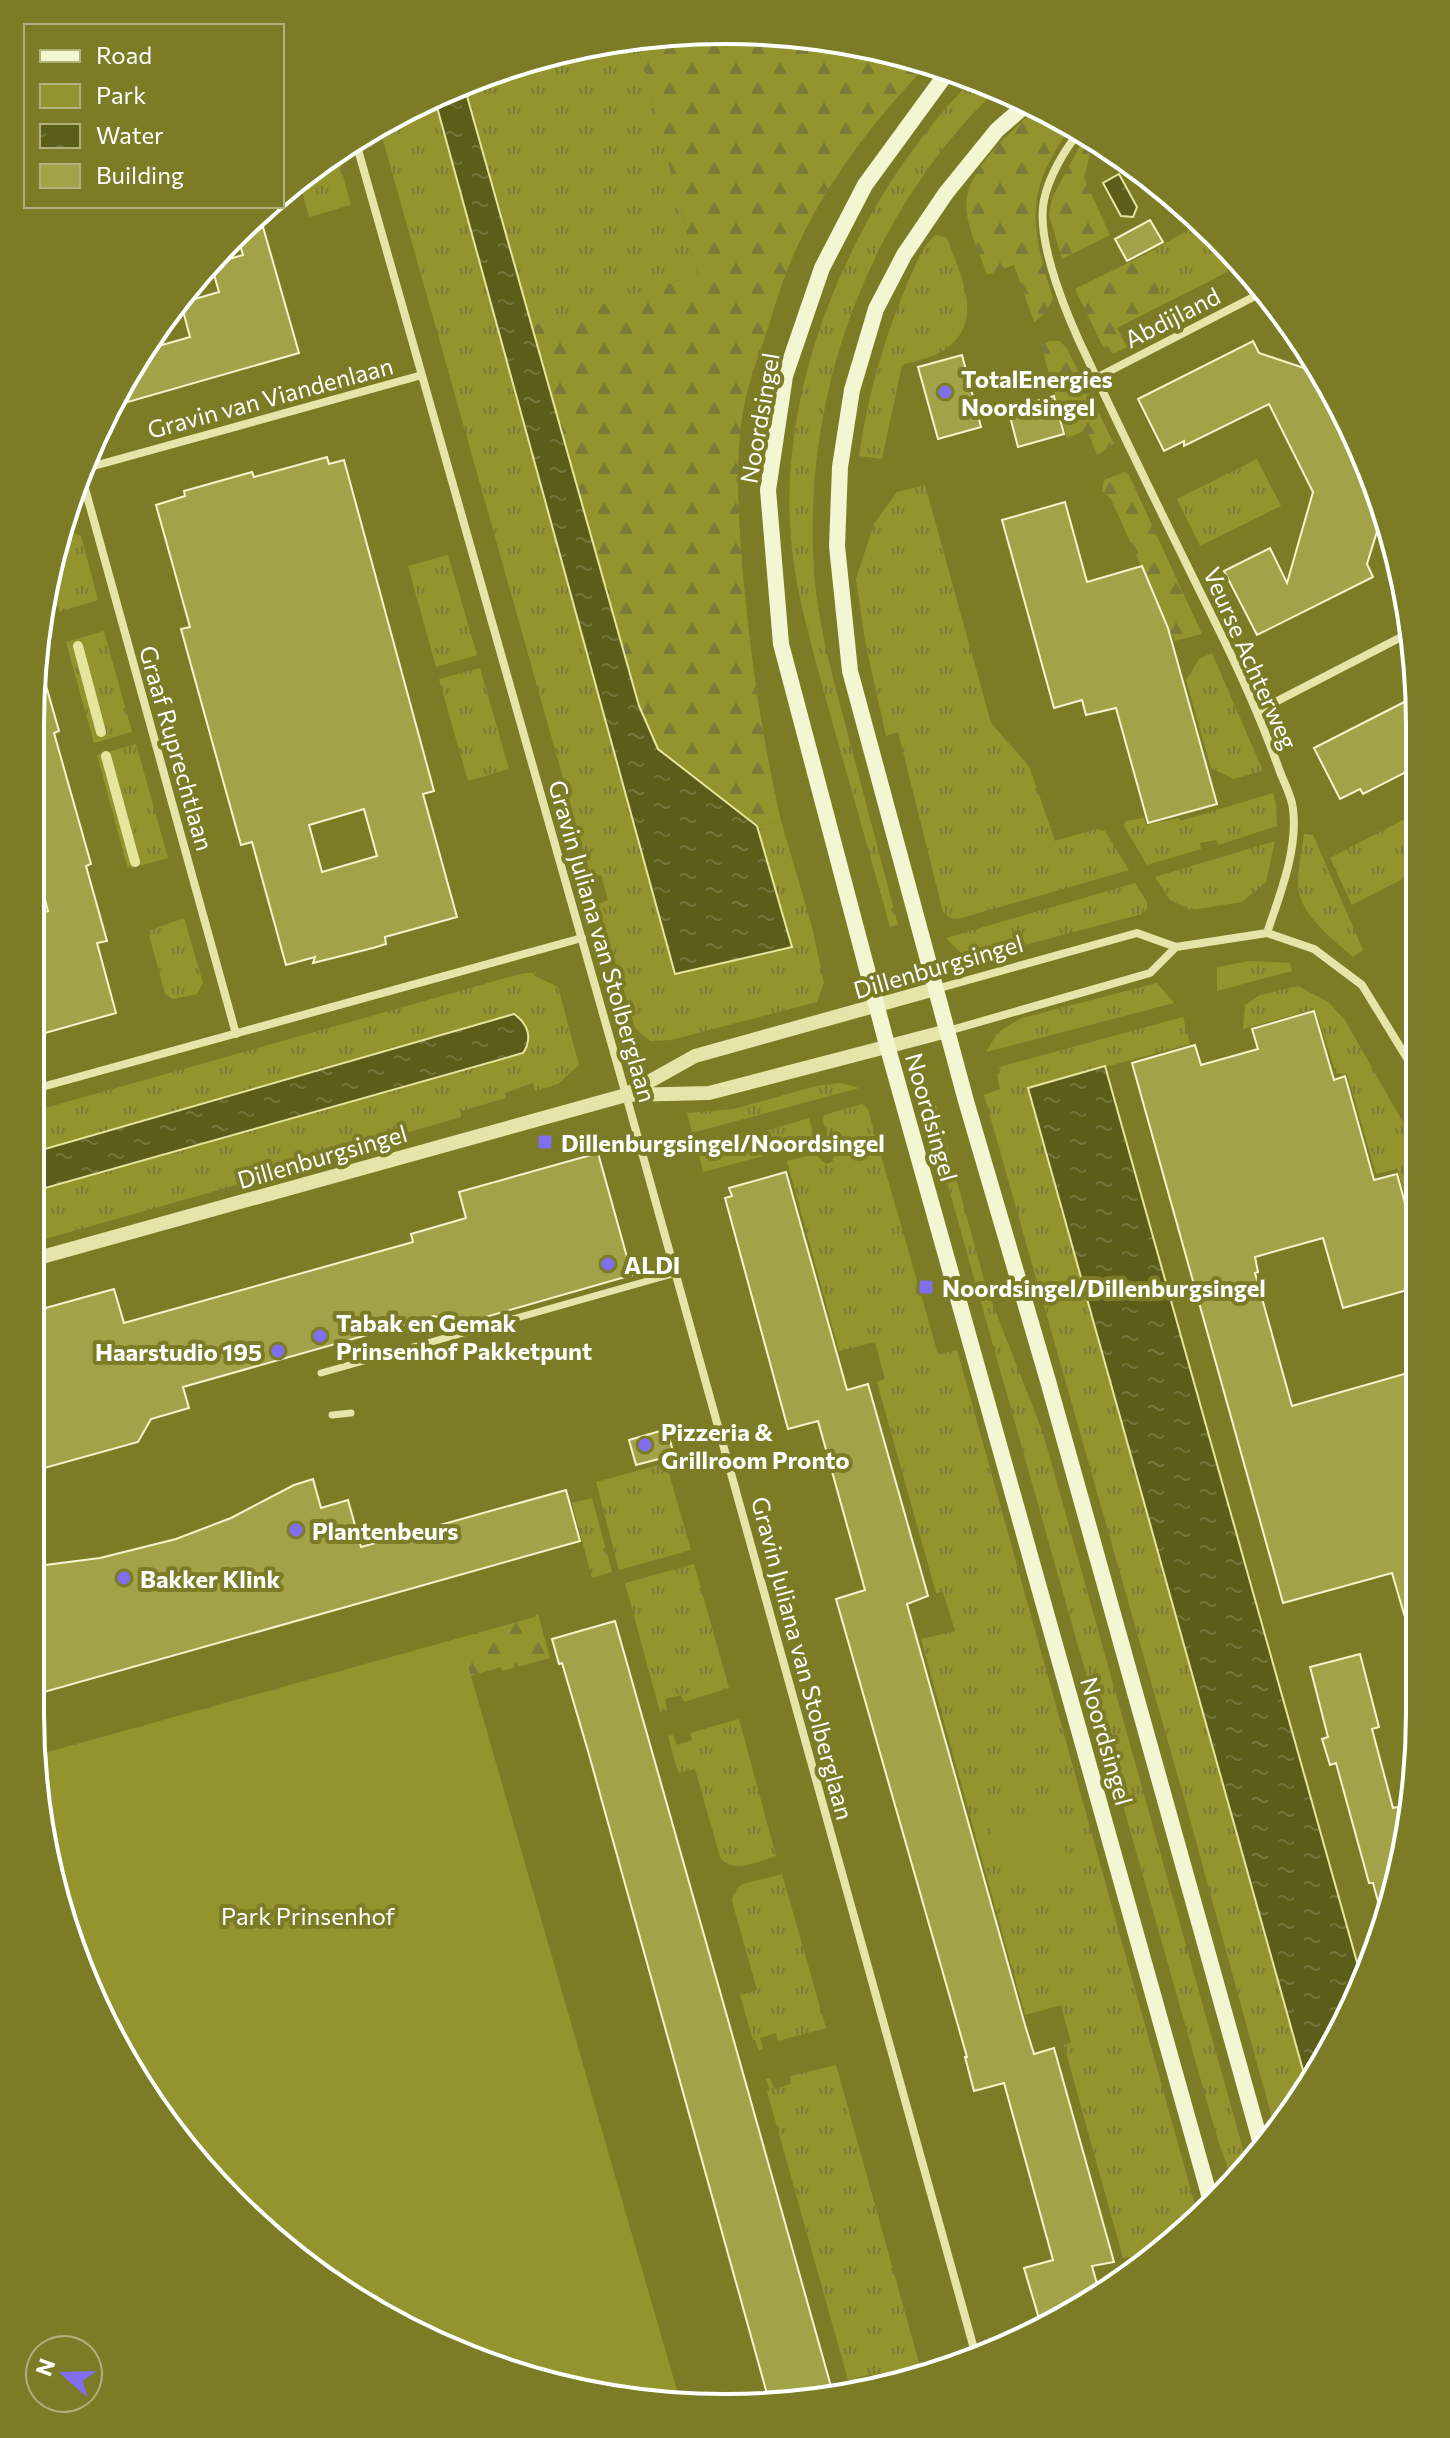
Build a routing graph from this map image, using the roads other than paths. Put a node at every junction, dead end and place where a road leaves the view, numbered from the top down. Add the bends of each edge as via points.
1 (942, 79) edge
2 (1019, 111) edge
3 (1074, 140) edge
4 (359, 152) edge
5 (1254, 297) edge
6 (422, 375) junction
7 (1096, 378) junction
8 (94, 468) edge
9 (87, 489) edge
10 (1400, 638) edge
11 (1258, 711) junction
12 (1267, 933) junction
13 (582, 938) junction
14 (1176, 947) junction
15 (935, 989) junction
16 (877, 1006) junction
17 (947, 1031) junction
18 (236, 1034) junction
19 (887, 1045) junction
20 (1406, 1056) edge
21 (44, 1086) edge
22 (626, 1095) junction
23 (44, 1256) edge
24 (676, 1273) junction
25 (321, 1373) dead end
26 (351, 1413) dead end
27 (332, 1415) dead end
28 (1259, 2136) edge
29 (1209, 2193) edge
30 (973, 2347) edge

1 - 16 main road, Noordsingel via 865,185 822,268 785,376 768,490 781,644
2 - 15 main road, Noordsingel via 946,193 876,309 852,390 840,467 837,546 850,671
3 - 7 street, Veurse Achterweg via 1043,201 1044,228 1068,318
4 - 6 street, Gravin Juliana van Stolberglaan
5 - 7 street, Abdijland
6 - 8 street, Gravin van Viandenlaan
6 - 13 street, Gravin Juliana van Stolberglaan
7 - 11 street, Veurse Achterweg
9 - 18 street, Graaf Ruprechtlaan
10 - 11 street
11 - 12 street, Veurse Achterweg via 1293,808 1287,867
12 - 14 street, Dillenburgsingel
12 - 20 street via 1314,949 1362,985
13 - 18 street
13 - 22 street, Gravin Juliana van Stolberglaan
14 - 15 street, Dillenburgsingel via 1137,933
14 - 17 street, Dillenburgsingel via 1150,973
15 - 16 street, Dillenburgsingel
15 - 17 main road, Noordsingel
16 - 19 main road, Noordsingel
16 - 22 street, Dillenburgsingel via 695,1056
17 - 19 street, Dillenburgsingel
17 - 28 main road, Noordsingel
18 - 21 street
19 - 22 street, Dillenburgsingel via 709,1093
19 - 29 main road, Noordsingel
22 - 23 street, Dillenburgsingel
22 - 24 street, Gravin Juliana van Stolberglaan
24 - 25 street
24 - 30 street, Gravin Juliana van Stolberglaan
26 - 27 street

